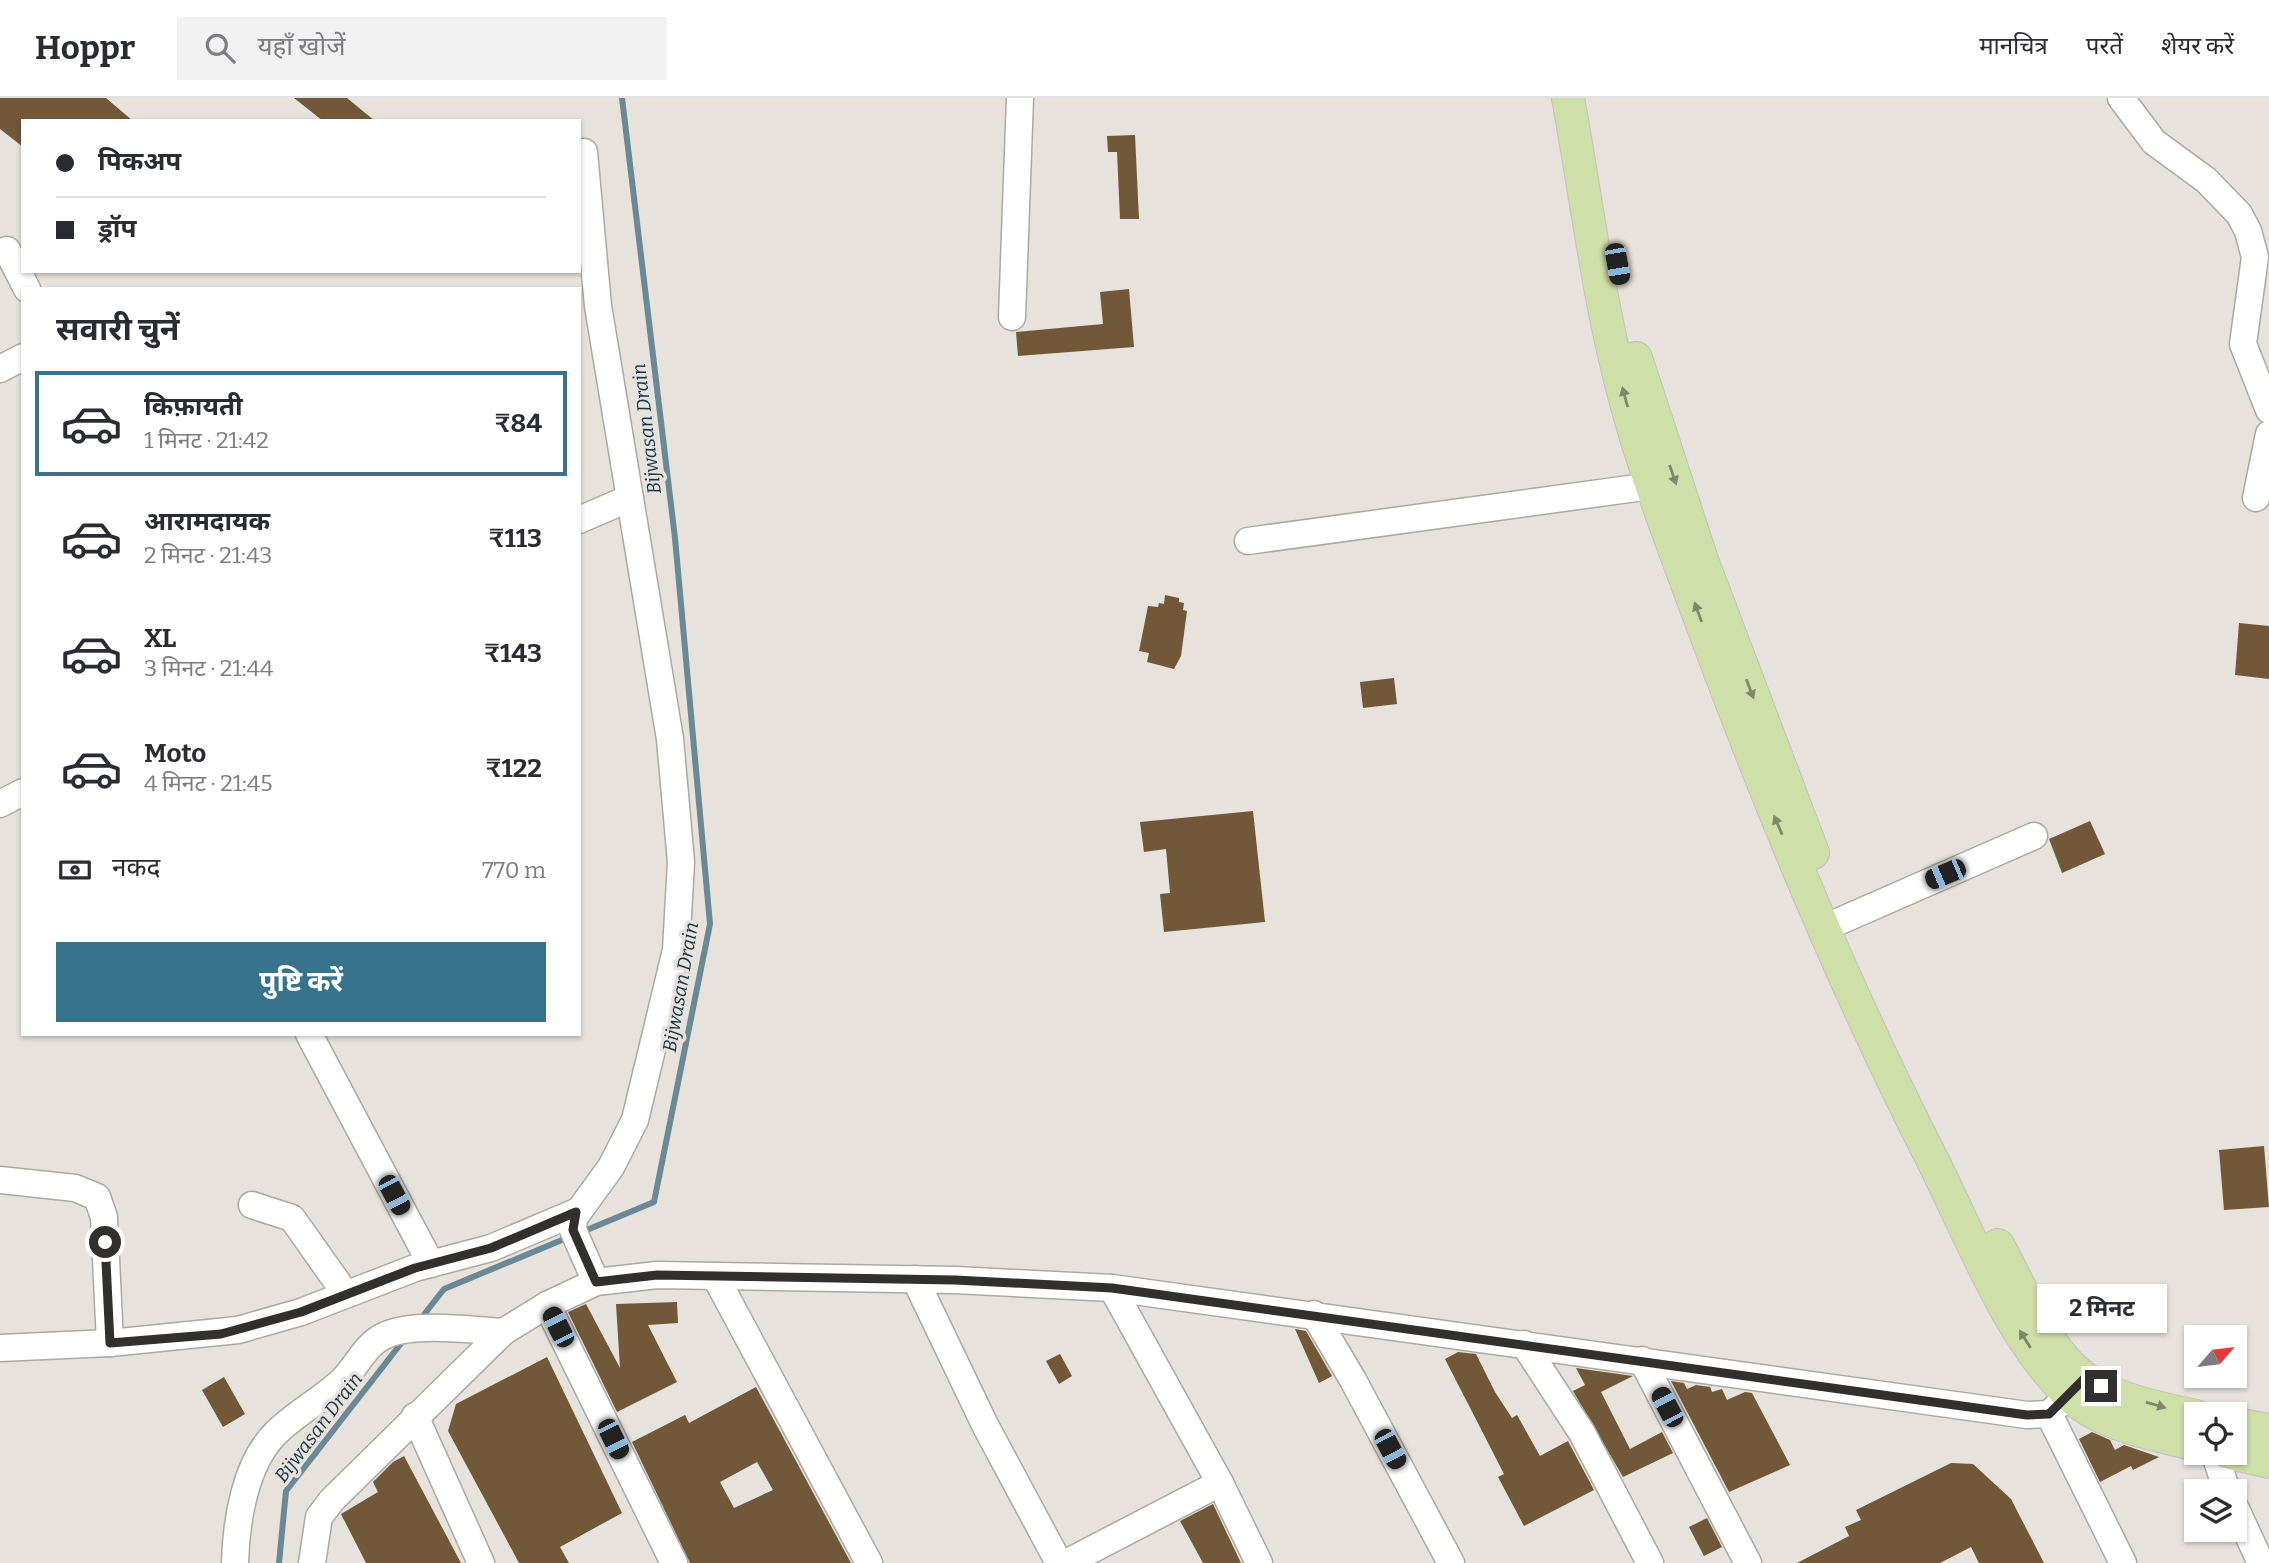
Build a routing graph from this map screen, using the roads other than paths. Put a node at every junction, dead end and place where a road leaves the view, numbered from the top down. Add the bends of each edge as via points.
1 (1020, 98) edge
2 (1568, 98) edge
3 (1590, 98) edge
4 (2121, 98) edge
5 (584, 152) dead end
6 (6, 250) dead end
7 (26, 287) edge
8 (1012, 317) dead end
9 (21, 359) edge
10 (0, 369) edge
11 (2269, 410) edge
12 (2269, 434) edge
13 (1651, 486) junction
14 (630, 498) junction
15 (2256, 498) dead end
16 (581, 519) edge
17 (1248, 541) dead end
18 (21, 793) edge
19 (0, 804) edge
20 (2034, 836) dead end
21 (1840, 921) junction
22 (310, 1036) edge
23 (0, 1180) edge
24 (252, 1205) dead end
25 (570, 1221) junction
26 (431, 1264) junction
27 (593, 1276) junction
28 (715, 1276) junction
29 (915, 1279) junction
30 (1112, 1288) junction
31 (345, 1293) junction
32 (547, 1305) junction
33 (1314, 1314) junction
34 (503, 1332) junction
35 (110, 1343) junction
36 (1524, 1343) junction
37 (0, 1348) edge
38 (1642, 1360) junction
39 (2068, 1396) junction
40 (2184, 1413) edge
41 (415, 1416) junction
42 (2247, 1426) edge
43 (2269, 1430) edge
44 (2184, 1442) edge
45 (2247, 1457) edge
46 (2269, 1462) edge
47 (1220, 1483) junction
48 (2247, 1532) edge
49 (236, 1563) edge
50 (312, 1563) edge
51 (481, 1563) edge
52 (674, 1563) edge
53 (869, 1563) edge
54 (1059, 1563) edge
55 (1066, 1563) edge
56 (1259, 1563) edge
57 (1451, 1563) edge
58 (1650, 1563) edge
59 (1748, 1563) edge
60 (2123, 1563) edge
61 (2262, 1563) edge

1 - 8 street
13 -> 2 main road via 1615,355
3 -> 21 main road via 1625,308 1642,380 1702,561
4 - 11 street via 2154,142 2206,180 2239,214 2248,231 2255,257 2243,344
5 - 14 street via 598,306
6 - 7 street
9 - 10 street
12 - 15 street
13 - 17 street
39 -> 13 main road via 2014,1322 1822,930 1754,767
14 - 16 street
14 - 25 street via 670,739 681,862 680,923 635,1120 611,1167
18 - 19 street
20 - 21 street
21 - 39 main road via 1987,1227 2054,1345
22 - 26 street
23 - 35 street via 75,1188 97,1197 104,1217
24 - 31 street via 292,1218
25 - 26 street
25 - 27 street
26 - 31 street
27 - 28 street
27 - 32 street
28 - 29 street
28 - 53 street
29 - 30 street
29 - 54 street via 985,1425
30 - 33 street
30 - 47 street
31 - 35 street via 301,1312 221,1334
32 - 34 street
32 - 52 street
33 - 36 street
33 - 57 street
34 - 41 street
34 - 49 street via 394,1332 371,1346 345,1378 275,1434 264,1449 249,1484 236,1541
35 - 37 street
36 - 38 street
36 - 58 street via 1582,1433
38 - 39 street via 2027,1415
38 - 59 street
39 -> 40 main road via 2116,1394
39 - 44 main road via 2094,1413
39 - 60 street
41 - 50 street via 319,1517
41 - 51 street
42 - 43 main road
45 - 46 main road
47 - 55 street
47 - 56 street
48 - 61 street

